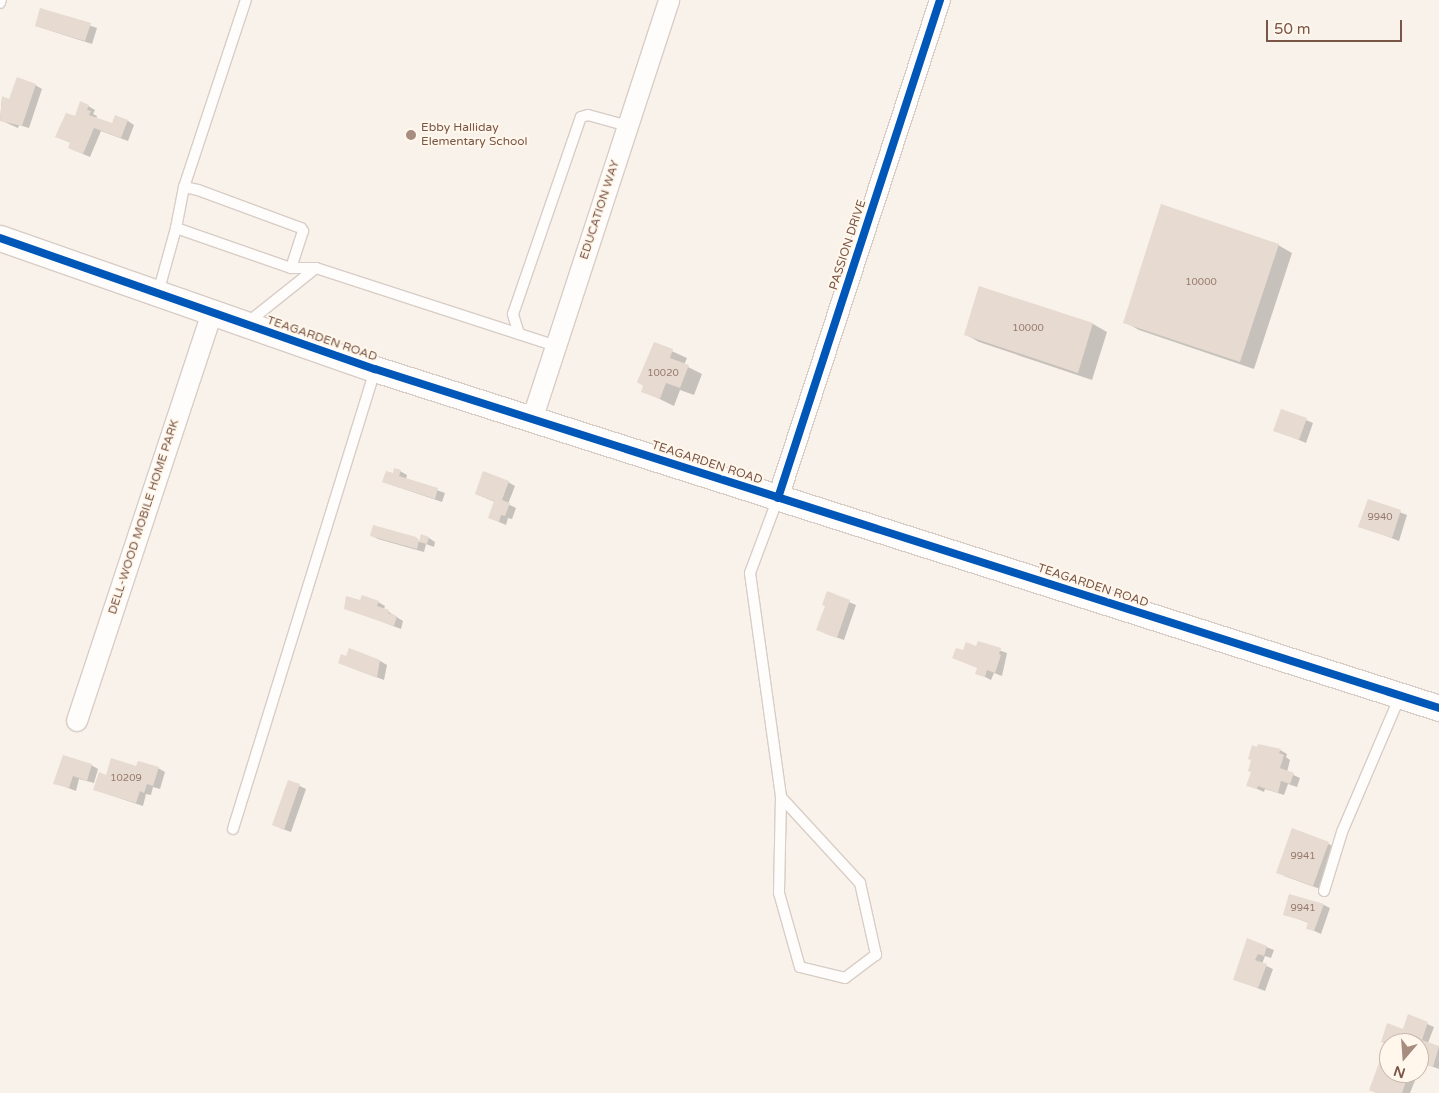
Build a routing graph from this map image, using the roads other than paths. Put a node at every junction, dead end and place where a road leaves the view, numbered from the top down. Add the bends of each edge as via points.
1 (246, 0) edge
2 (667, 0) edge
3 (940, 0) edge
4 (628, 126) junction
5 (184, 187) junction
6 (176, 228) junction
7 (0, 238) edge
8 (291, 268) junction
9 (316, 268) junction
10 (158, 294) junction
11 (212, 312) junction
12 (246, 324) junction
13 (519, 334) junction
14 (556, 346) junction
15 (375, 369) junction
16 (532, 420) junction
17 (778, 498) junction
18 (1400, 695) junction
19 (1439, 708) edge
20 (77, 721) dead end
21 (781, 797) junction
22 (233, 829) dead end
23 (1324, 890) dead end

1 - 5 lane
2 - 4 street, EDUCATION WAY
3 - 17 street, PASSION DRIVE
4 - 13 lane via 588,115 581,117 513,314
4 - 14 street, EDUCATION WAY
5 - 6 lane
5 - 8 lane via 301,228 303,231
6 - 8 lane
6 - 10 lane
7 - 10 street, TEAGARDEN ROAD
8 - 9 lane
9 - 12 lane
9 - 13 lane
10 - 11 street, TEAGARDEN ROAD
11 - 12 street, TEAGARDEN ROAD
11 - 20 street, DELL-WOOD MOBILE HOME PARK
12 - 15 street, TEAGARDEN ROAD
13 - 14 lane
14 - 16 street, EDUCATION WAY
15 - 16 street, TEAGARDEN ROAD
15 - 22 lane
16 - 17 street, TEAGARDEN ROAD
17 - 18 street, TEAGARDEN ROAD
17 - 21 lane via 750,573
18 - 19 street, TEAGARDEN ROAD
18 - 23 lane via 1342,832
21 - 21 lane via 779,893 800,967 845,978 876,955 860,883

